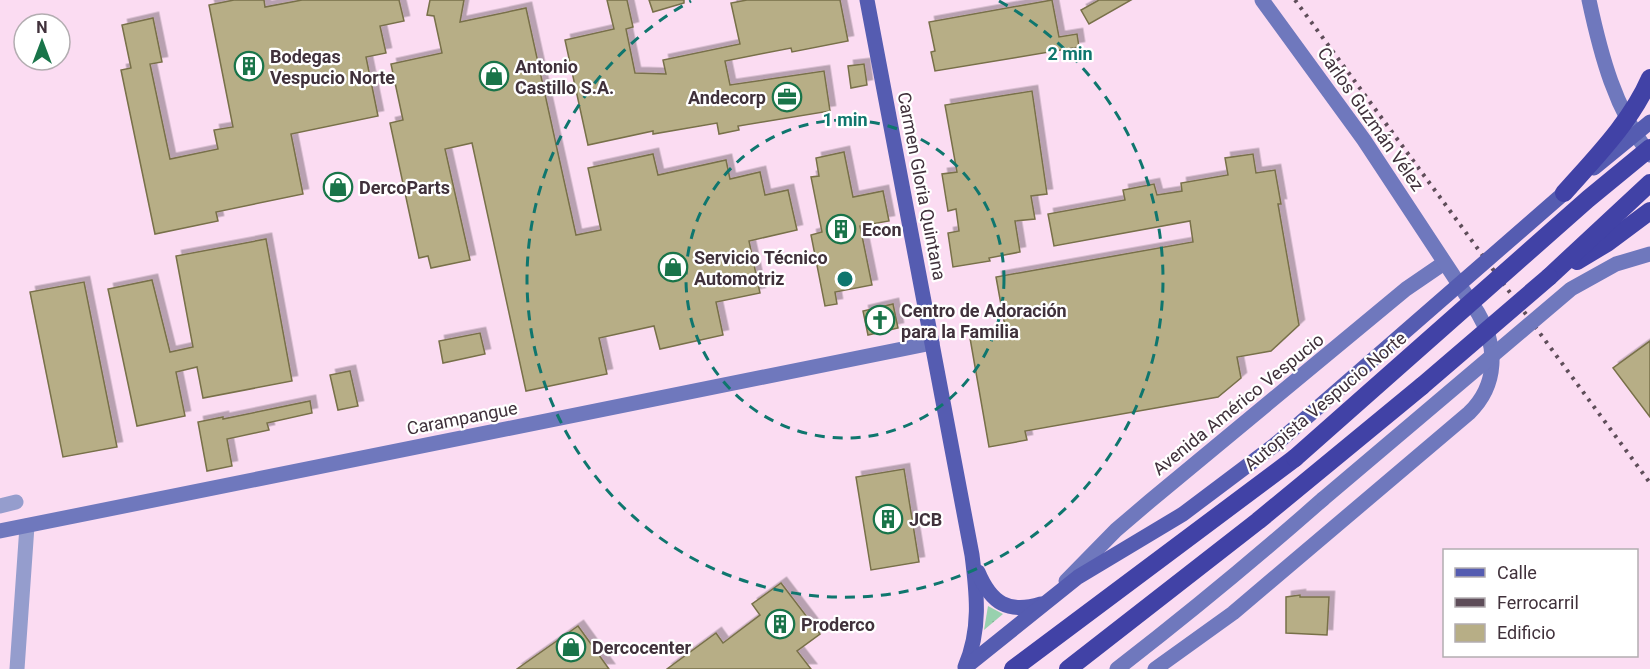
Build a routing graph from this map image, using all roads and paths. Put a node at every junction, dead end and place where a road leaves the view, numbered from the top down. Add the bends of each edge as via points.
1 (867, 0) edge
2 (1262, 0) edge
3 (1589, 0) edge
4 (1650, 78) edge
5 (1650, 122) edge
6 (1650, 148) edge
7 (1650, 155) edge
8 (1650, 183) edge
9 (1564, 193) junction
10 (1650, 211) edge
11 (1650, 254) edge
12 (1444, 263) junction
13 (1550, 276) junction
14 (932, 344) junction
15 (16, 502) dead end
16 (0, 506) edge
17 (27, 526) junction
18 (0, 531) edge
19 (972, 555) junction
20 (1046, 602) junction
21 (964, 668) edge
22 (17, 669) edge
23 (1013, 669) edge
24 (1068, 669) edge
25 (1117, 669) edge
26 (1155, 669) edge

1 - 14 main road, Carmen Gloria Quintana
2 - 12 street, Carlos Guzmán Vélez via 1364,140
3 - 7 street via 1610,82 1631,129
4 - 9 highway, bridge via 1626,118
5 - 9 main road, Avenida Américo Vespucio, bridge
6 - 23 highway, Autopista Vespucio Norte, bridge via 1295,458
8 - 13 highway
9 - 20 main road, Avenida Américo Vespucio, bridge via 1276,444 1197,504 1093,567
10 - 13 highway via 1599,248
11 - 25 street, bridge via 1616,264 1571,289 1263,552
12 - 20 street, Avenida Américo Vespucio via 1406,289 1150,501
12 - 26 street via 1489,335 1492,366 1480,402 1233,613
13 - 24 highway, bridge via 1309,481
14 - 17 street, Carampangue
14 - 19 main road, Carmen Gloria Quintana
15 - 16 street
17 - 18 street, Carampangue
17 - 22 street
19 - 20 main road, Carmen Gloria Quintana via 987,590 996,600 1017,607
19 - 21 main road, Carmen Gloria Quintana via 977,617 974,642
20 - 21 main road, Avenida Américo Vespucio

